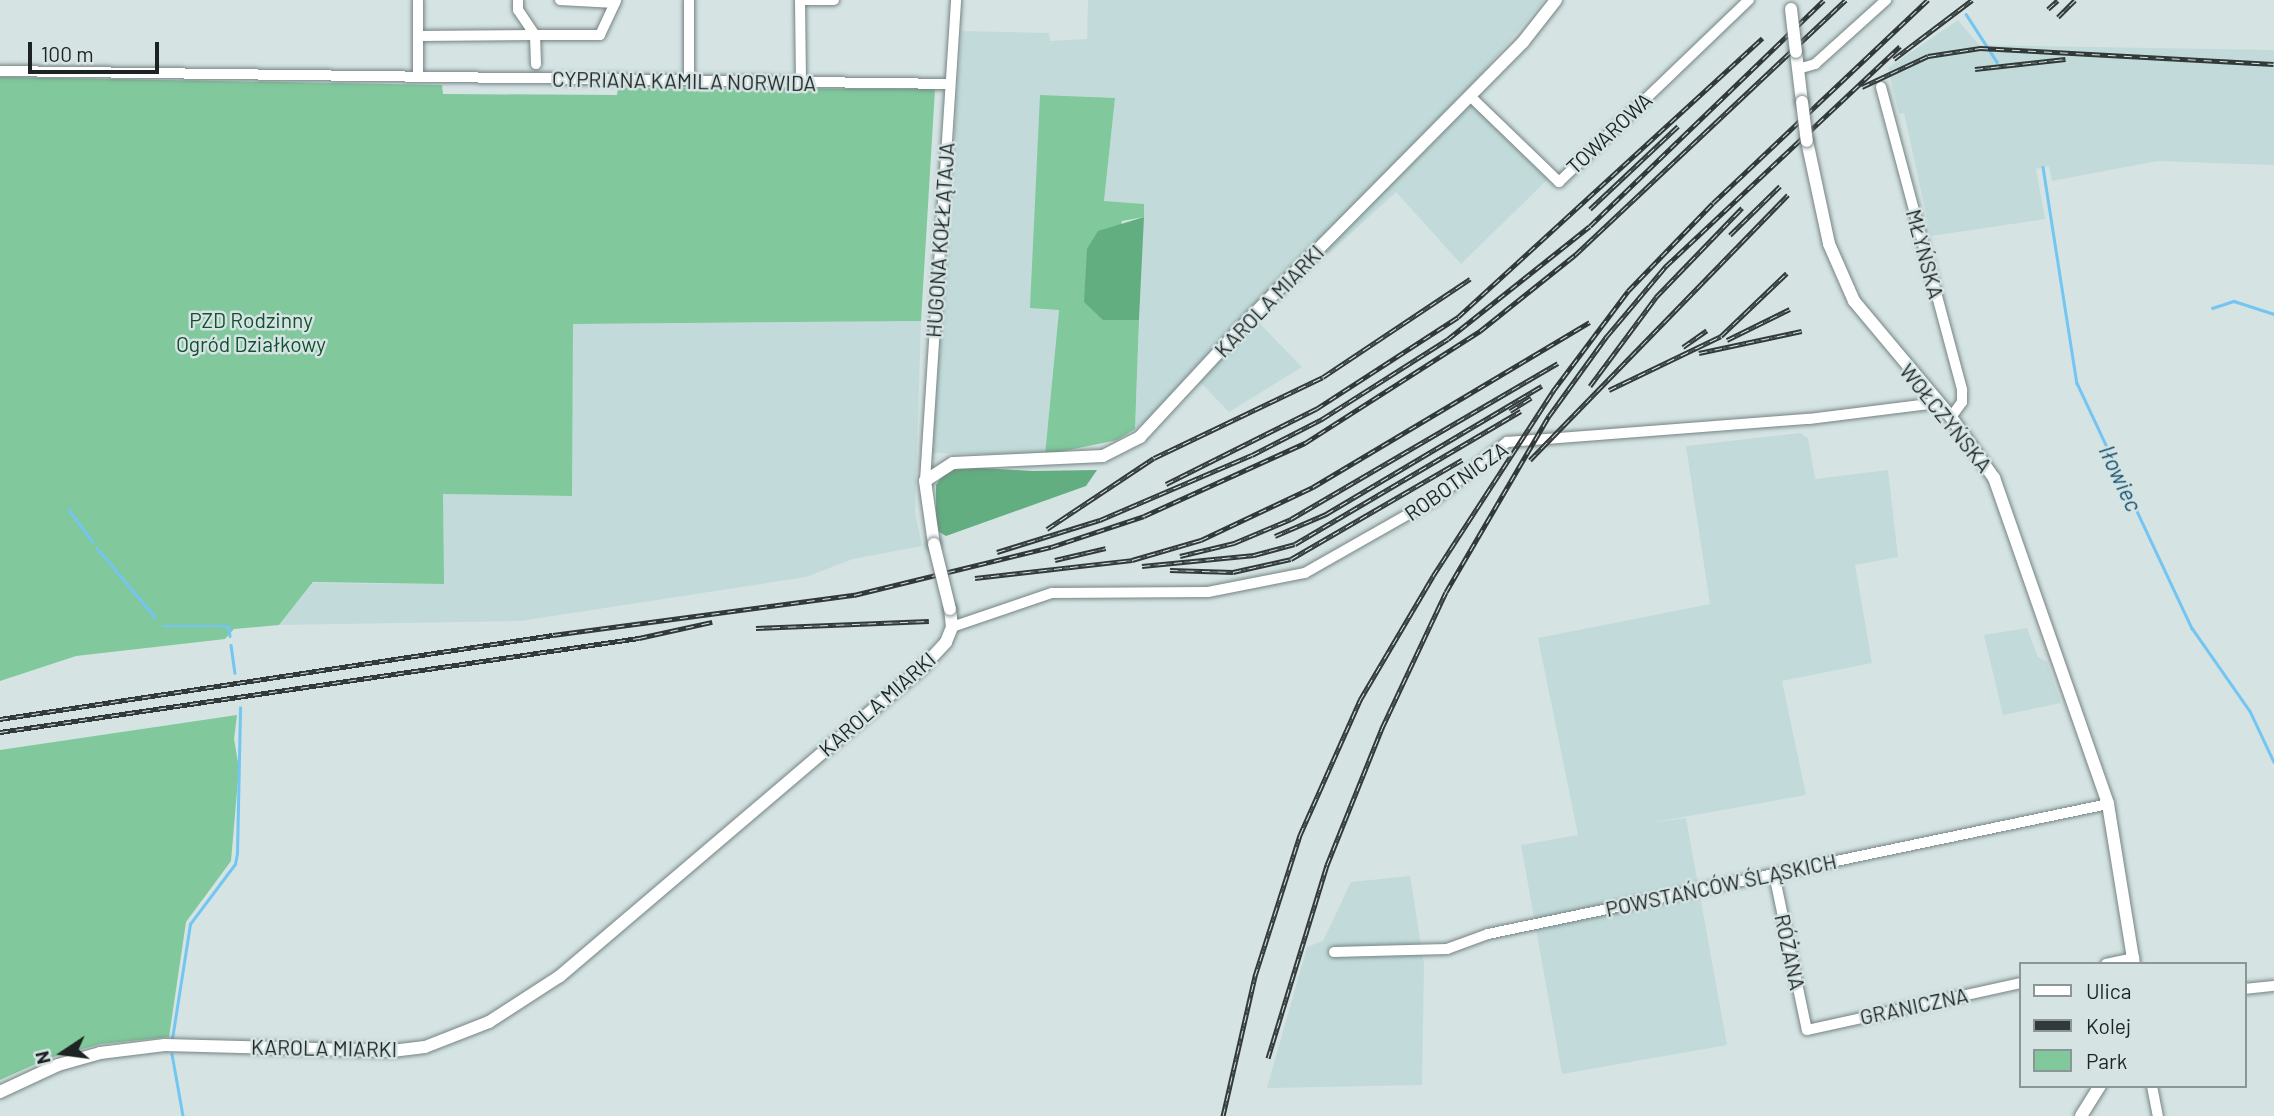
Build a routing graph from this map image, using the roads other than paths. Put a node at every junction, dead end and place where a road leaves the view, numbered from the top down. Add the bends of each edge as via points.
1 (418, 0) edge
2 (518, 0) edge
3 (560, 0) edge
4 (689, 0) edge
5 (834, 0) edge
6 (956, 0) edge
7 (1556, 0) edge
8 (1749, 0) edge
9 (1886, 0) edge
10 (615, 1) edge
11 (1790, 5) edge
12 (535, 35) junction
13 (418, 36) junction
14 (536, 64) dead end
15 (1798, 69) junction
16 (0, 71) edge
17 (418, 77) junction
18 (689, 81) junction
19 (801, 82) junction
20 (950, 84) junction
21 (1881, 88) dead end
22 (1470, 96) junction
23 (1937, 403) junction
24 (1951, 417) junction
25 (925, 481) junction
26 (952, 627) junction
27 (2108, 804) junction
28 (1774, 874) junction
29 (1334, 952) dead end
30 (2134, 961) edge
31 (2018, 983) edge
32 (2274, 986) edge
33 (2246, 989) edge
34 (1807, 1030) joint
35 (2099, 1088) edge
36 (2152, 1088) edge
37 (0, 1092) edge
38 (2081, 1116) edge
39 (2158, 1116) edge

1 - 13 street
2 - 12 street via 518,10
3 - 10 street
4 - 18 street
5 - 19 street via 800,0
6 - 20 street, HUGONA KOŁŁĄTAJA
7 - 22 street, KAROLA MIARKI
8 - 22 street, TOWAROWA via 1559,182
9 - 15 street via 1815,64
10 - 12 street via 600,35
11 - 15 street, WOŁCZYŃSKA, bridge
12 - 13 street
12 - 14 street
13 - 17 street
15 - 23 street, WOŁCZYŃSKA, bridge via 1821,213 1840,274 1873,329
16 - 17 street, CYPRIANA KAMILA NORWIDA
17 - 18 street, CYPRIANA KAMILA NORWIDA
18 - 19 street, CYPRIANA KAMILA NORWIDA
19 - 20 street, CYPRIANA KAMILA NORWIDA
20 - 25 street, HUGONA KOŁŁĄTAJA
21 - 24 street, MŁYŃSKA via 1962,390 1962,402
22 - 25 street, KAROLA MIARKI via 1253,315 1140,437 1122,449 1083,459 953,463
23 - 24 street, WOŁCZYŃSKA
23 - 26 street, ROBOTNICZA via 1809,419 1507,442 1435,499 1306,573 1208,592 1052,593
24 - 27 street, WOŁCZYŃSKA via 1994,478
25 - 26 street, bridge
26 - 37 street, KAROLA MIARKI via 946,642 922,668 560,976 489,1021 425,1047 392,1051 166,1045 100,1053 58,1065
27 - 28 street, POWSTAŃCÓW ŚLĄSKICH
27 - 30 street, WOŁCZYŃSKA
28 - 29 street, POWSTAŃCÓW ŚLĄSKICH via 1488,934 1447,949
28 - 34 street, RÓŻANA
31 - 34 street, GRANICZNA
32 - 33 street
35 - 38 street
36 - 39 street

